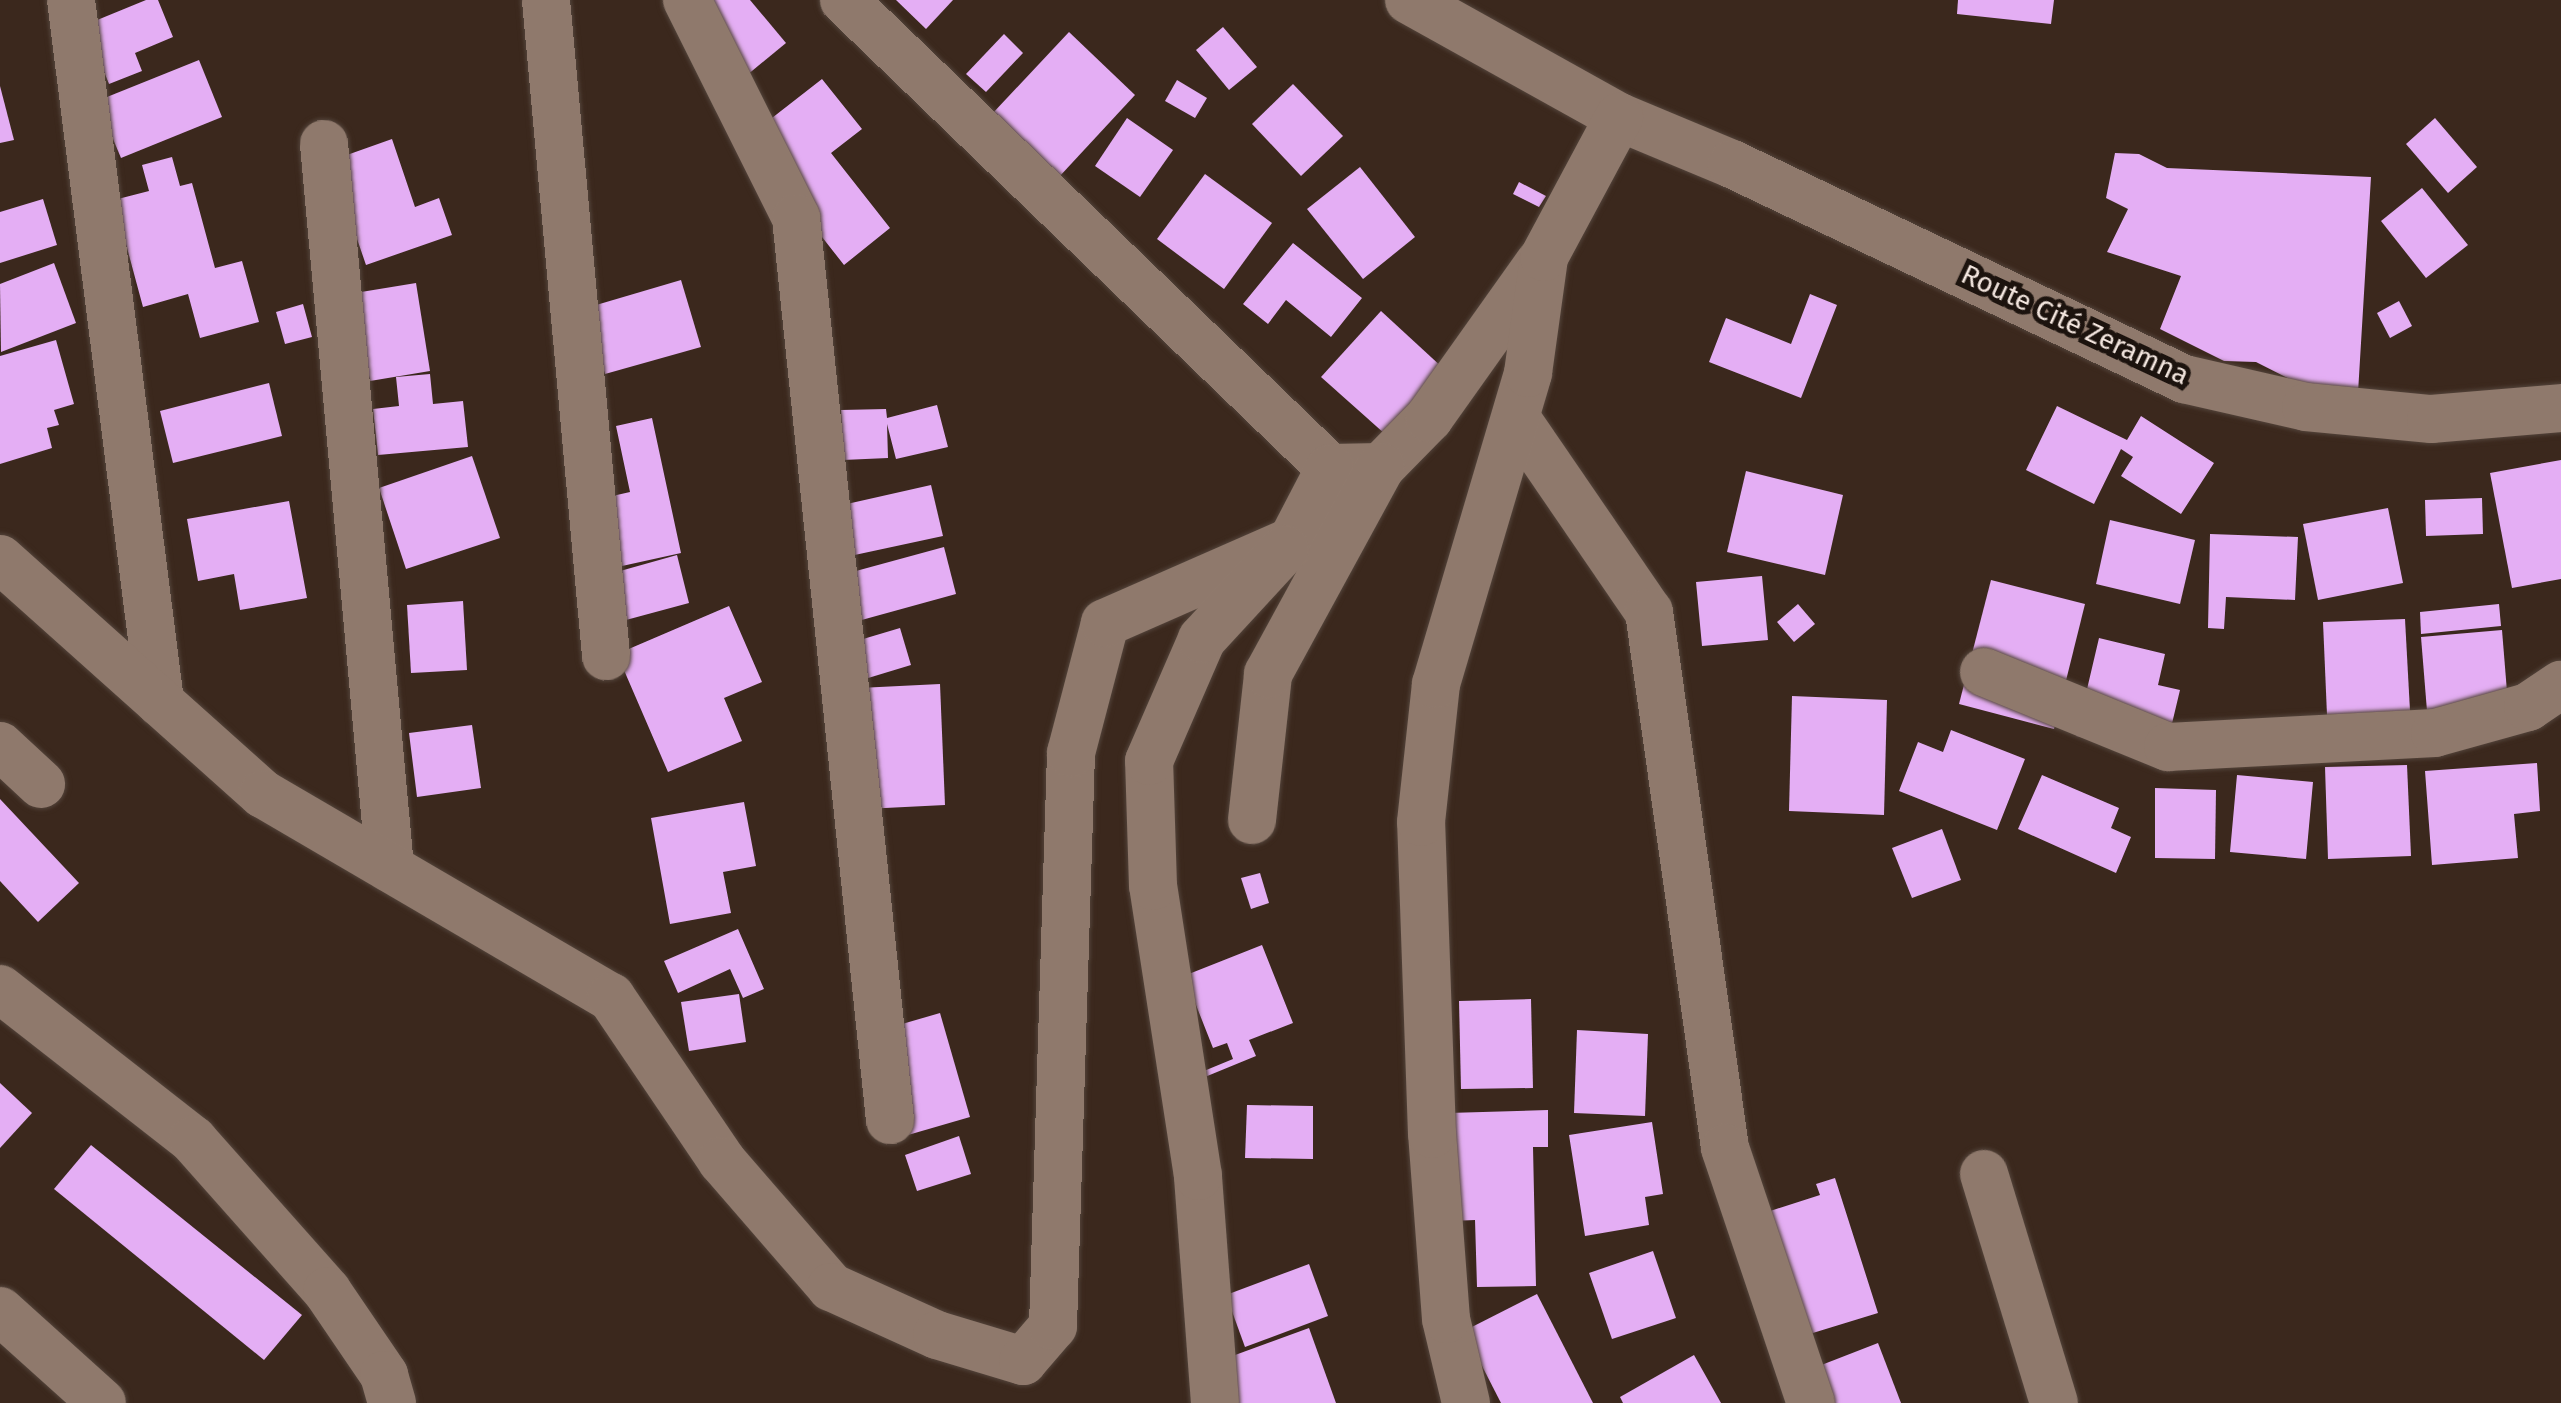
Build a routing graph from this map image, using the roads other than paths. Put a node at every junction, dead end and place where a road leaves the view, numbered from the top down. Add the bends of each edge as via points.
1 (71, 0) edge
2 (546, 0) edge
3 (687, 0) edge
4 (844, 0) edge
5 (1409, 0) edge
6 (1618, 117) junction
7 (324, 144) dead end
8 (1544, 256) junction
9 (2561, 408) edge
10 (1516, 418) junction
11 (1330, 468) junction
12 (1381, 468) junction
13 (1292, 540) junction
14 (0, 558) edge
15 (606, 656) dead end
16 (1984, 672) dead end
17 (2561, 685) edge
18 (160, 702) junction
19 (0, 746) edge
20 (42, 784) dead end
21 (1252, 820) dead end
22 (390, 868) junction
23 (0, 989) edge
24 (890, 1120) dead end
25 (1984, 1174) dead end
26 (0, 1311) edge
27 (102, 1403) edge
28 (392, 1403) edge
29 (1215, 1403) edge
30 (1466, 1403) edge
31 (1811, 1403) edge
32 (2054, 1403) edge

1 - 18 street
2 - 15 street
3 - 24 street via 796,218
4 - 11 street
5 - 6 street, Route Cité Zeramna
6 - 8 street
6 - 9 street, Route Cité Zeramna via 1732,164 2184,379 2306,407 2431,419
7 - 22 street
8 - 10 street
8 - 12 street via 1429,418
10 - 30 street via 1436,684 1421,822 1443,1282
10 - 31 street via 1649,612 1725,1148
11 - 12 street
11 - 13 street
12 - 21 street via 1268,674
13 - 22 street via 1105,623 1070,753 1053,1326 1023,1361 937,1335 831,1287 722,1161 611,997
13 - 29 street via 1202,638 1149,761 1153,886 1198,1176
14 - 18 street
16 - 17 street via 2168,746 2436,733 2528,707
18 - 22 street via 263,794
19 - 20 street
23 - 28 street via 194,1140 327,1291 384,1374
25 - 32 street
26 - 27 street

